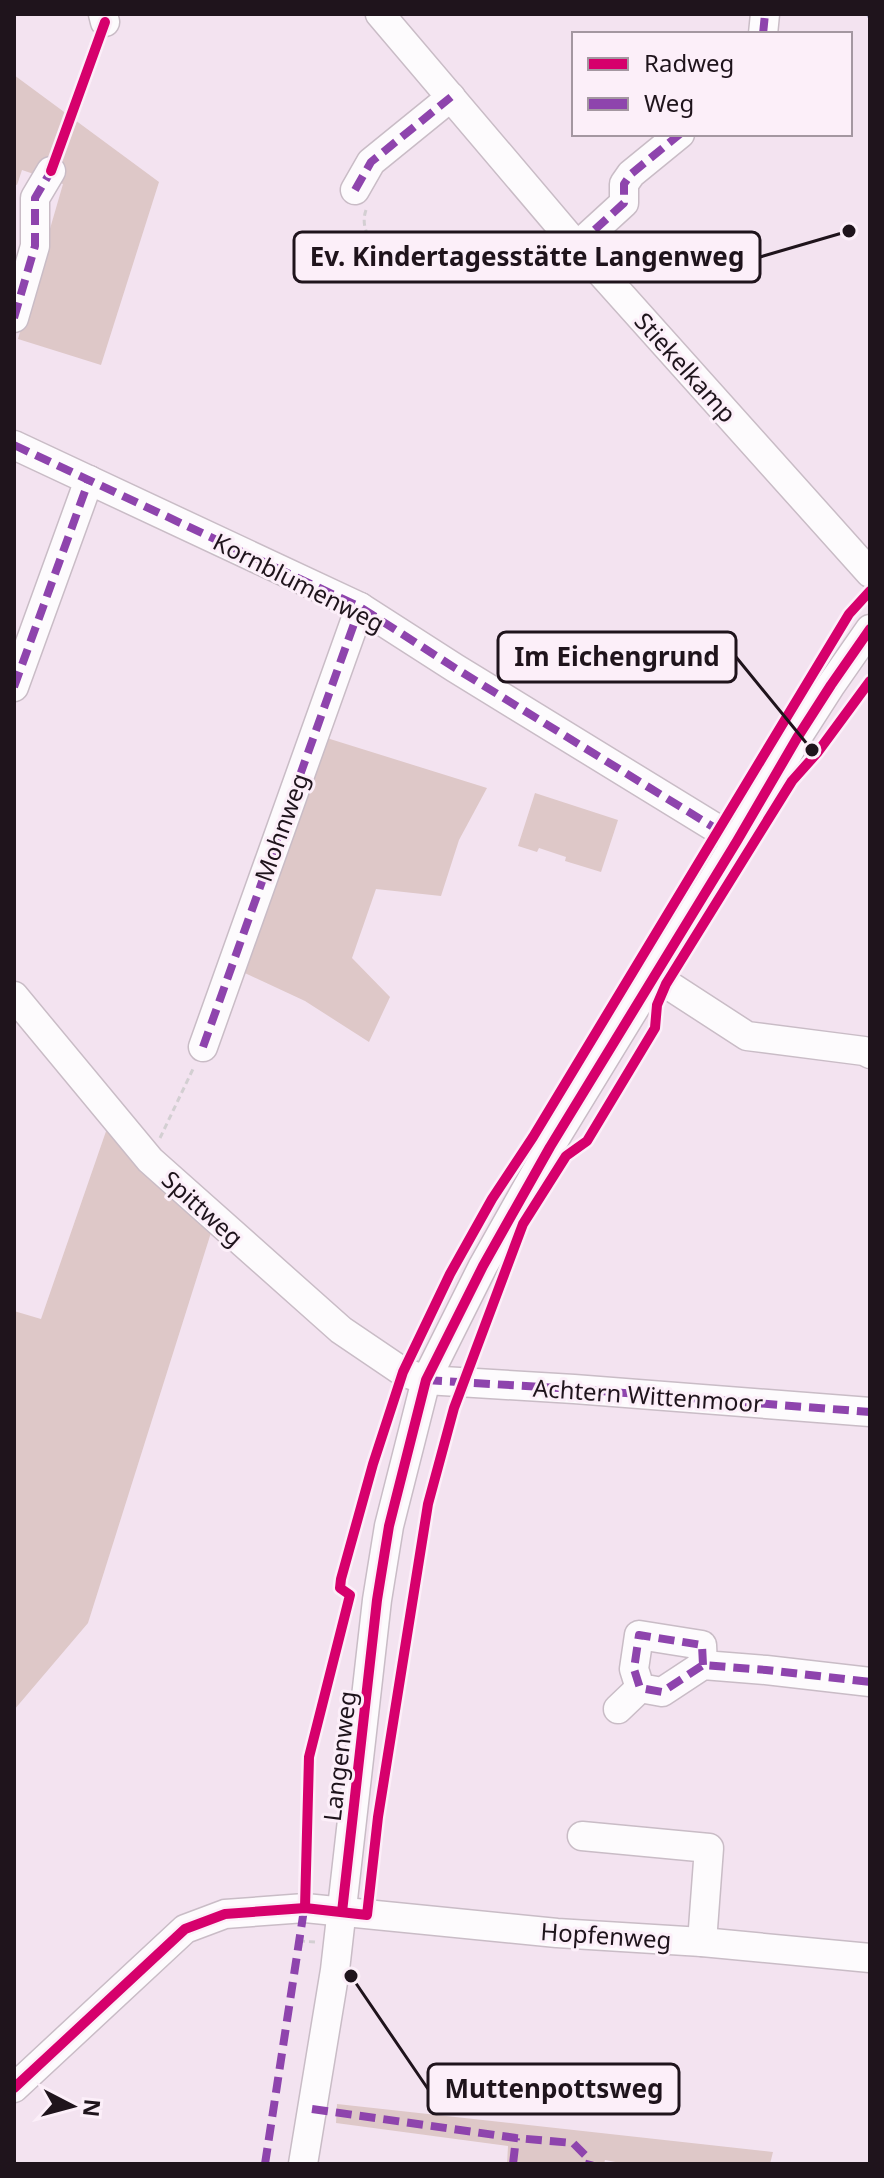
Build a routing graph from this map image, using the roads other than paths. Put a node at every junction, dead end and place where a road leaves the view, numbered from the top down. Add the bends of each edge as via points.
1 (380, 14) edge
2 (451, 97) junction
3 (678, 136) edge
4 (51, 171) dead end
5 (361, 198) road end
6 (577, 246) junction
7 (14, 318) edge
8 (14, 445) edge
9 (89, 480) junction
10 (870, 573) edge
11 (360, 607) junction
12 (870, 629) edge
13 (14, 687) edge
14 (737, 841) junction
15 (653, 975) junction
16 (14, 996) edge
17 (203, 1047) road end
18 (870, 1054) edge
19 (426, 1380) junction
20 (870, 1412) edge
21 (703, 1665) junction
22 (870, 1682) edge
23 (640, 1688) junction
24 (618, 1709) dead end
25 (582, 1836) dead end
26 (342, 1912) junction
27 (702, 1942) junction
28 (870, 1958) edge
29 (14, 2088) edge
30 (303, 2164) edge

1 - 2 street, Stiekelkamp
2 - 5 street via 371,162
2 - 6 street, Stiekelkamp
3 - 6 street via 631,174 624,184 624,203
4 - 7 street via 35,198 35,246
6 - 10 street, Stiekelkamp
8 - 9 street, Kornblumenweg
9 - 11 street, Kornblumenweg
9 - 13 street
11 - 14 street, Kornblumenweg
11 - 17 street, Mohnweg
12 - 14 street, Langenweg via 805,725
14 - 15 street, Langenweg
15 - 18 street via 747,1036
15 - 19 street, Langenweg via 512,1212
16 - 19 street, Spittweg via 150,1160 341,1330 403,1372
19 - 20 street, Achtern Wittenmoor
19 - 26 street, Langenweg via 379,1585
21 - 22 street
21 - 23 street via 662,1692
21 - 23 street via 702,1645 639,1635 634,1669
23 - 24 street
25 - 27 street via 709,1848
26 - 27 street, Hopfenweg
26 - 29 street, Hopfenweg via 305,1908 225,1914 185,1929
26 - 30 street, Langenweg
27 - 28 street, Hopfenweg

